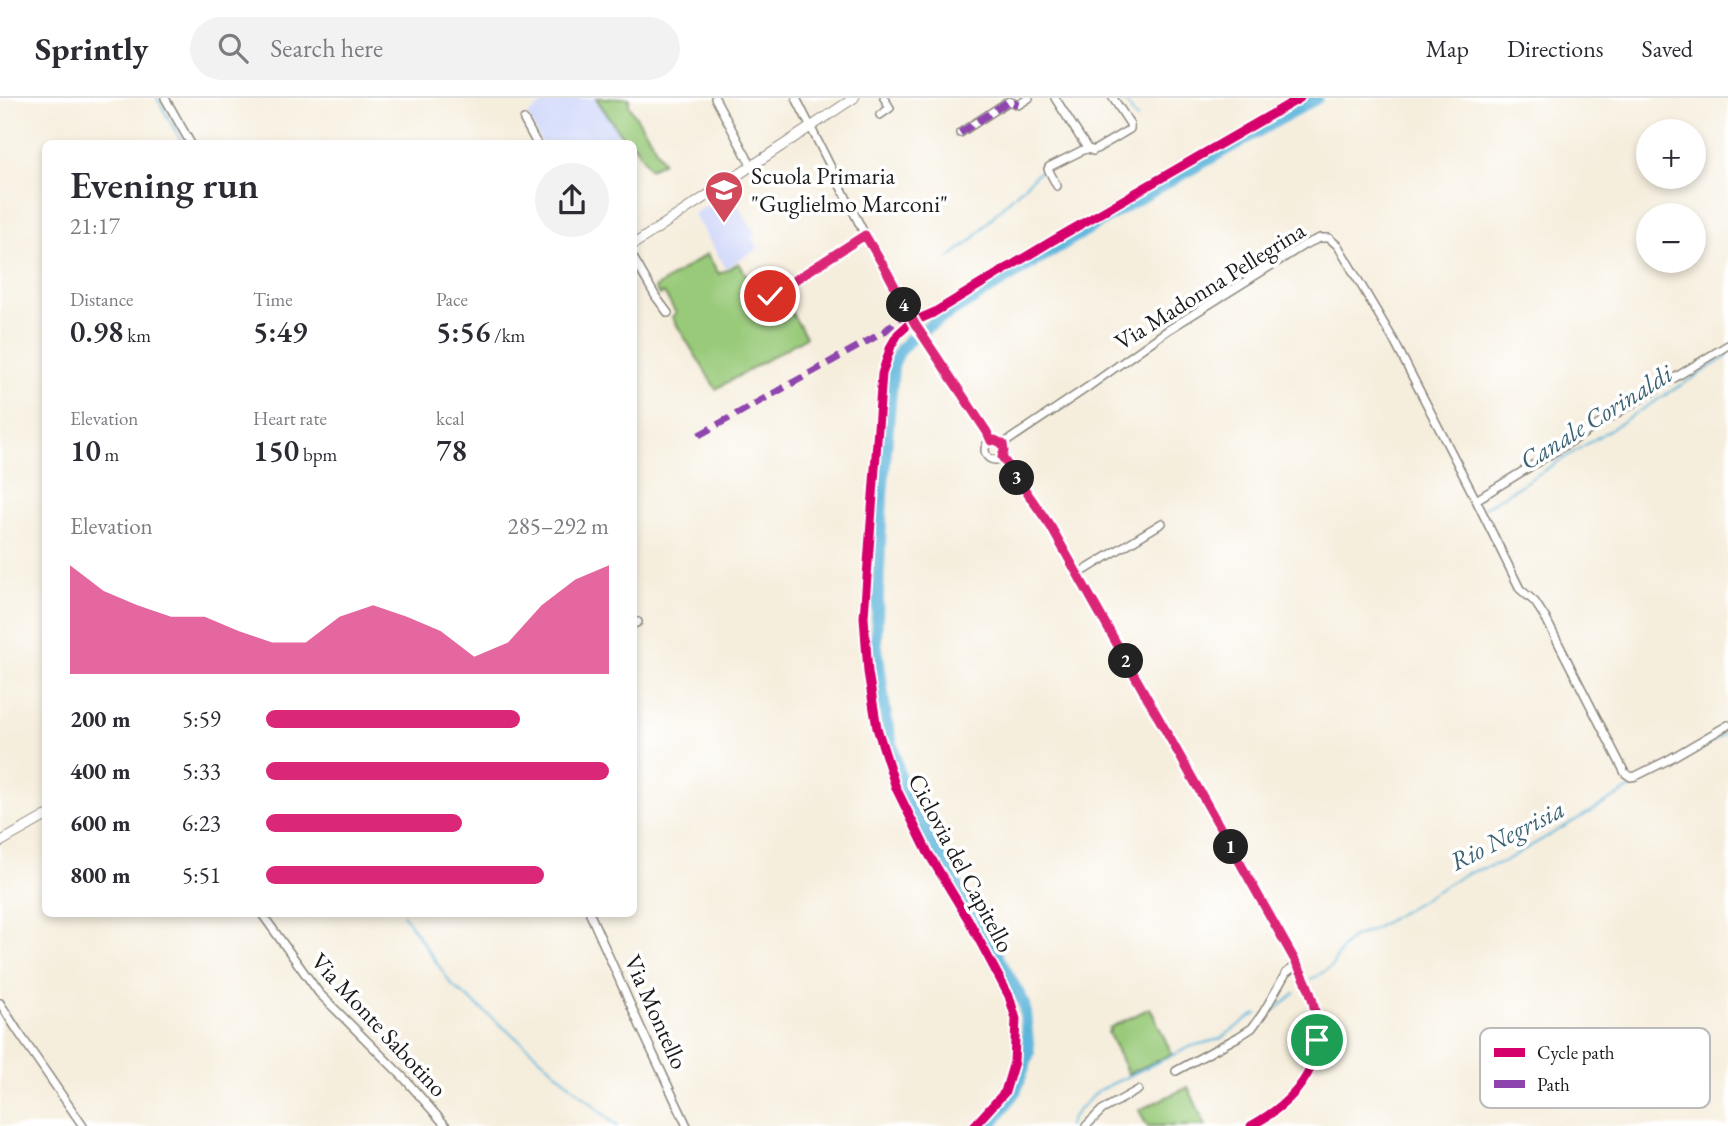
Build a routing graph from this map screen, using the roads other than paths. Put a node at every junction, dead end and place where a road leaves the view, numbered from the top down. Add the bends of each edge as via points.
1 (165, 98) edge
2 (715, 98) edge
3 (796, 98) edge
4 (854, 98) edge
5 (884, 98) edge
6 (1029, 98) edge
7 (1055, 98) edge
8 (1113, 98) edge
9 (880, 115) dead end
10 (524, 120) dead end
11 (810, 126) junction
12 (960, 133) dead end
13 (189, 140) edge
14 (535, 140) edge
15 (1087, 148) junction
16 (751, 165) junction
17 (1058, 186) dead end
18 (865, 235) junction
19 (637, 242) edge
20 (637, 264) edge
21 (770, 296) dead end
22 (668, 313) dead end
23 (1728, 345) edge
24 (991, 441) junction
25 (1003, 444) junction
26 (1002, 457) junction
27 (1476, 500) junction
28 (1162, 523) dead end
29 (1077, 575) junction
30 (1728, 725) edge
31 (42, 818) edge
32 (0, 842) edge
33 (264, 917) edge
34 (591, 917) edge
35 (1297, 964) junction
36 (0, 1003) edge
37 (1176, 1071) dead end
38 (1139, 1090) dead end
39 (83, 1126) edge
40 (446, 1126) edge
41 (687, 1126) edge
42 (1086, 1126) edge
43 (1251, 1126) edge

1 - 13 street
2 - 16 street
3 - 11 street
4 - 11 main road
5 - 9 street via 890,108
6 - 12 street via 1018,105 1009,101
7 - 15 street
8 - 15 street via 1130,129 1093,151
10 - 14 street
11 - 16 main road
11 - 18 street
15 - 17 street via 1049,167
16 - 19 main road
18 - 21 street
18 - 24 street via 915,324
20 - 22 street
23 - 27 street
24 - 25 street
24 - 26 street via 986,444 986,456
25 - 26 street
25 - 27 street, Via Madonna Pellegrina via 1168,330 1304,246 1329,238 1393,340
26 - 29 street via 1051,527
27 - 30 street, Via Madonna Pellegrina via 1520,589 1546,619 1625,773 1636,776
28 - 29 street
29 - 35 street
31 - 32 main road
33 - 40 street, Via Monte Sabotino via 319,993
34 - 41 street, Via Montello
35 - 37 street via 1286,973 1252,1028
35 - 43 street via 1317,1012 1310,1070 1291,1098
36 - 39 street
38 - 42 street via 1102,1110

